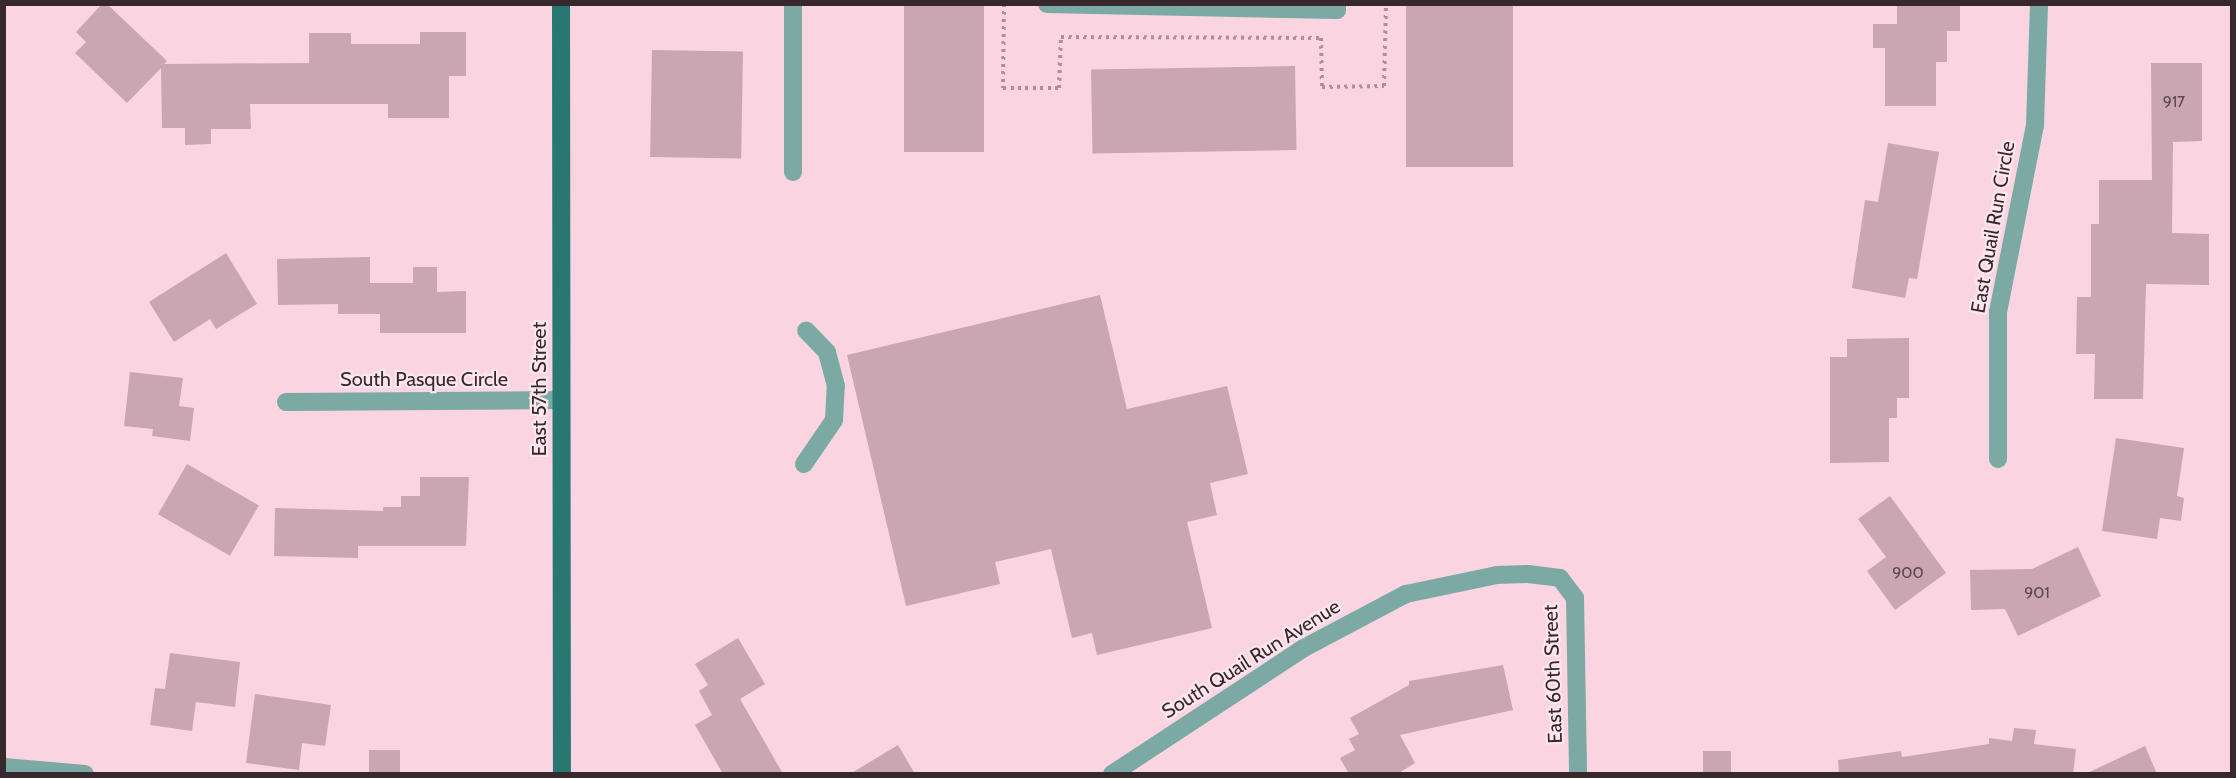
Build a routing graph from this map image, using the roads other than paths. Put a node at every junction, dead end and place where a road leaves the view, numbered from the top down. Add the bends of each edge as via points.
1 (561, 4) edge
2 (793, 4) edge
3 (1047, 4) edge
4 (1337, 4) edge
5 (2039, 4) edge
6 (1144, 6) edge
7 (1238, 7) edge
8 (793, 172) dead end
9 (806, 330) dead end
10 (561, 400) junction
11 (286, 402) dead end
12 (1998, 459) dead end
13 (804, 464) dead end
14 (1560, 578) joint
15 (4, 767) edge
16 (85, 774) edge
17 (562, 774) edge
18 (1112, 774) edge
19 (1578, 774) edge

1 - 10 main road, East 57th Street
2 - 8 street
3 - 6 street
4 - 7 street via 1337,10
5 - 12 street, East Quail Run Circle via 2035,125 1998,312
6 - 7 street
9 - 13 street via 827,352 836,386 834,420
10 - 11 street, South Pasque Circle
10 - 17 main road, East 57th Street
14 - 18 street, South Quail Run Avenue via 1497,575 1406,594 1302,649
14 - 19 street, East 60th Street via 1575,598
15 - 16 street

